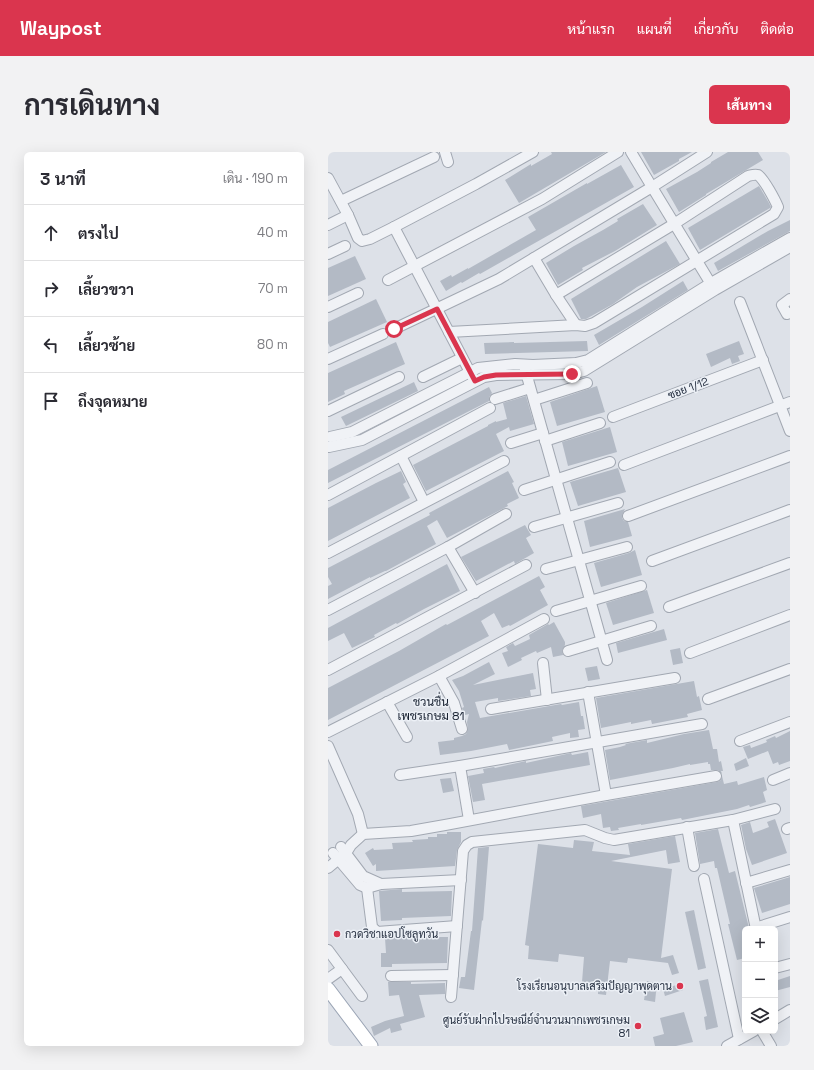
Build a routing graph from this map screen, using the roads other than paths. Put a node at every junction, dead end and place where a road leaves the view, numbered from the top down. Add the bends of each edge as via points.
1 (445, 152) edge
2 (532, 152) edge
3 (618, 152) edge
4 (631, 152) edge
5 (707, 152) edge
6 (434, 157) dead end
7 (448, 162) dead end
8 (328, 178) edge
9 (652, 187) junction
10 (341, 201) junction
11 (348, 215) junction
12 (674, 224) junction
13 (328, 225) edge
14 (394, 227) junction
15 (790, 238) edge
16 (345, 246) dead end
17 (790, 247) edge
18 (328, 254) edge
19 (534, 258) junction
20 (698, 261) junction
21 (414, 266) junction
22 (388, 280) dead end
23 (713, 286) junction
24 (358, 293) dead end
25 (556, 295) junction
26 (790, 299) edge
27 (740, 302) dead end
28 (328, 307) edge
29 (437, 309) junction
30 (790, 312) edge
31 (576, 325) junction
32 (394, 329) dead end
33 (449, 332) junction
34 (383, 334) dead end
35 (462, 358) junction
36 (328, 359) edge
37 (763, 360) junction
38 (525, 370) junction
39 (399, 376) dead end
40 (423, 377) dead end
41 (473, 377) junction
42 (587, 383) dead end
43 (530, 388) junction
44 (534, 400) junction
45 (785, 404) edge
46 (328, 411) edge
47 (613, 417) dead end
48 (600, 424) dead end
49 (790, 431) edge
50 (544, 437) junction
51 (329, 442) edge
52 (511, 442) dead end
53 (401, 456) junction
54 (790, 456) edge
55 (504, 461) dead end
56 (610, 462) dead end
57 (624, 465) dead end
58 (556, 479) junction
59 (524, 490) dead end
60 (328, 495) edge
61 (424, 502) junction
62 (618, 503) dead end
63 (790, 510) edge
64 (506, 514) dead end
65 (628, 516) dead end
66 (567, 518) junction
67 (534, 527) dead end
68 (448, 547) junction
69 (627, 547) dead end
70 (328, 553) edge
71 (579, 561) junction
72 (652, 561) dead end
73 (790, 562) edge
74 (526, 565) dead end
75 (546, 569) dead end
76 (641, 586) dead end
77 (475, 593) junction
78 (590, 601) junction
79 (669, 607) dead end
80 (328, 610) edge
81 (556, 611) dead end
82 (790, 615) edge
83 (544, 619) dead end
84 (651, 626) dead end
85 (602, 641) junction
86 (568, 651) dead end
87 (690, 653) dead end
88 (607, 660) dead end
89 (543, 663) dead end
90 (790, 669) edge
91 (328, 670) edge
92 (439, 676) junction
93 (676, 678) dead end
94 (588, 692) junction
95 (708, 699) dead end
96 (547, 700) junction
97 (387, 702) junction
98 (491, 709) dead end
99 (790, 722) edge
100 (702, 724) dead end
101 (462, 729) dead end
102 (328, 732) edge
103 (408, 737) dead end
104 (597, 741) junction
105 (740, 741) dead end
106 (328, 746) edge
107 (460, 766) junction
108 (790, 773) edge
109 (400, 775) dead end
110 (716, 776) dead end
111 (773, 780) dead end
112 (606, 794) junction
113 (775, 809) dead end
114 (469, 820) junction
115 (733, 820) junction
116 (687, 828) junction
117 (363, 834) junction
118 (346, 848) junction
119 (331, 857) edge
120 (694, 866) dead end
121 (328, 868) edge
122 (790, 870) edge
123 (704, 879) dead end
124 (461, 880) junction
125 (746, 883) junction
126 (381, 884) junction
127 (367, 888) junction
128 (790, 917) edge
129 (457, 926) junction
130 (755, 926) edge
131 (761, 926) edge
132 (328, 950) edge
133 (790, 964) edge
134 (778, 967) edge
135 (342, 969) junction
136 (453, 974) junction
137 (391, 976) dead end
138 (328, 979) edge
139 (328, 989) edge
140 (362, 996) dead end
141 (451, 996) dead end
142 (790, 1010) edge
143 (778, 1017) edge
144 (748, 1034) edge
145 (764, 1034) edge
146 (739, 1039) junction
147 (370, 1046) edge
148 (727, 1046) edge
149 (771, 1046) edge

1 - 7 street
2 - 14 street
3 - 21 street via 542,199
4 - 9 street
5 - 9 street
6 - 10 street
8 - 10 street
9 - 12 street
9 - 19 street
10 - 11 street
11 - 13 street
11 - 14 street via 358,238 362,241
12 - 20 street
12 - 20 street via 748,176 760,176 776,201 778,207 774,214
12 - 25 street
14 - 21 street
15 - 23 street
16 - 18 street
17 - 23 street
19 - 25 street
19 - 29 street via 499,279
20 - 23 street
20 - 31 street via 594,323
21 - 22 street
21 - 29 street
23 - 38 street via 584,371 572,374
24 - 28 street
25 - 31 street
26 - 30 street via 782,305 787,314
27 - 37 street
29 - 32 street
29 - 33 street
31 - 33 street
33 - 35 street
34 - 36 street
35 - 40 street
35 - 41 street
37 - 45 street
37 - 47 street, ซอย 1/12
38 - 41 street
38 - 43 street
39 - 46 street
41 - 51 street via 362,440
42 - 44 street
43 - 44 street
43 - 53 street via 492,403
44 - 50 street
45 - 49 street
45 - 57 street
48 - 50 street
50 - 52 street
50 - 58 street
53 - 60 street
53 - 61 street
54 - 65 street
55 - 61 street
56 - 58 street
58 - 59 street
58 - 66 street
61 - 70 street
62 - 66 street
63 - 72 street
64 - 68 street
66 - 67 street
66 - 71 street
68 - 77 street
68 - 80 street
69 - 71 street
71 - 75 street
71 - 78 street
73 - 79 street
74 - 77 street
76 - 78 street
77 - 91 street
78 - 81 street
78 - 85 street
82 - 87 street
83 - 92 street
84 - 85 street
85 - 86 street
85 - 88 street
89 - 96 street
90 - 95 street
92 - 97 street
92 - 101 street via 454,703
93 - 94 street
94 - 96 street
94 - 104 street
96 - 98 street
97 - 102 street
97 - 103 street
99 - 105 street
100 - 104 street
104 - 107 street
104 - 112 street
106 - 117 street via 358,814
107 - 109 street
107 - 114 street
108 - 111 street
110 - 112 street
112 - 114 street
113 - 115 street
114 - 117 street via 411,831
115 - 116 street
115 - 125 street
116 - 120 street
116 - 124 street via 614,840 585,830 472,842 463,850
117 - 118 street
118 - 119 street
118 - 126 street via 363,876
119 - 121 street
119 - 127 street via 360,885
122 - 125 street
123 - 146 street
124 - 126 street
124 - 129 street
125 - 130 street
126 - 127 street
127 - 129 street via 372,927 377,932
128 - 131 street
129 - 136 street
132 - 135 street
133 - 134 street
135 - 138 street
135 - 140 street
136 - 137 street
136 - 141 street
139 - 147 main road
142 - 143 street
144 - 146 street
145 - 149 street
146 - 148 street

